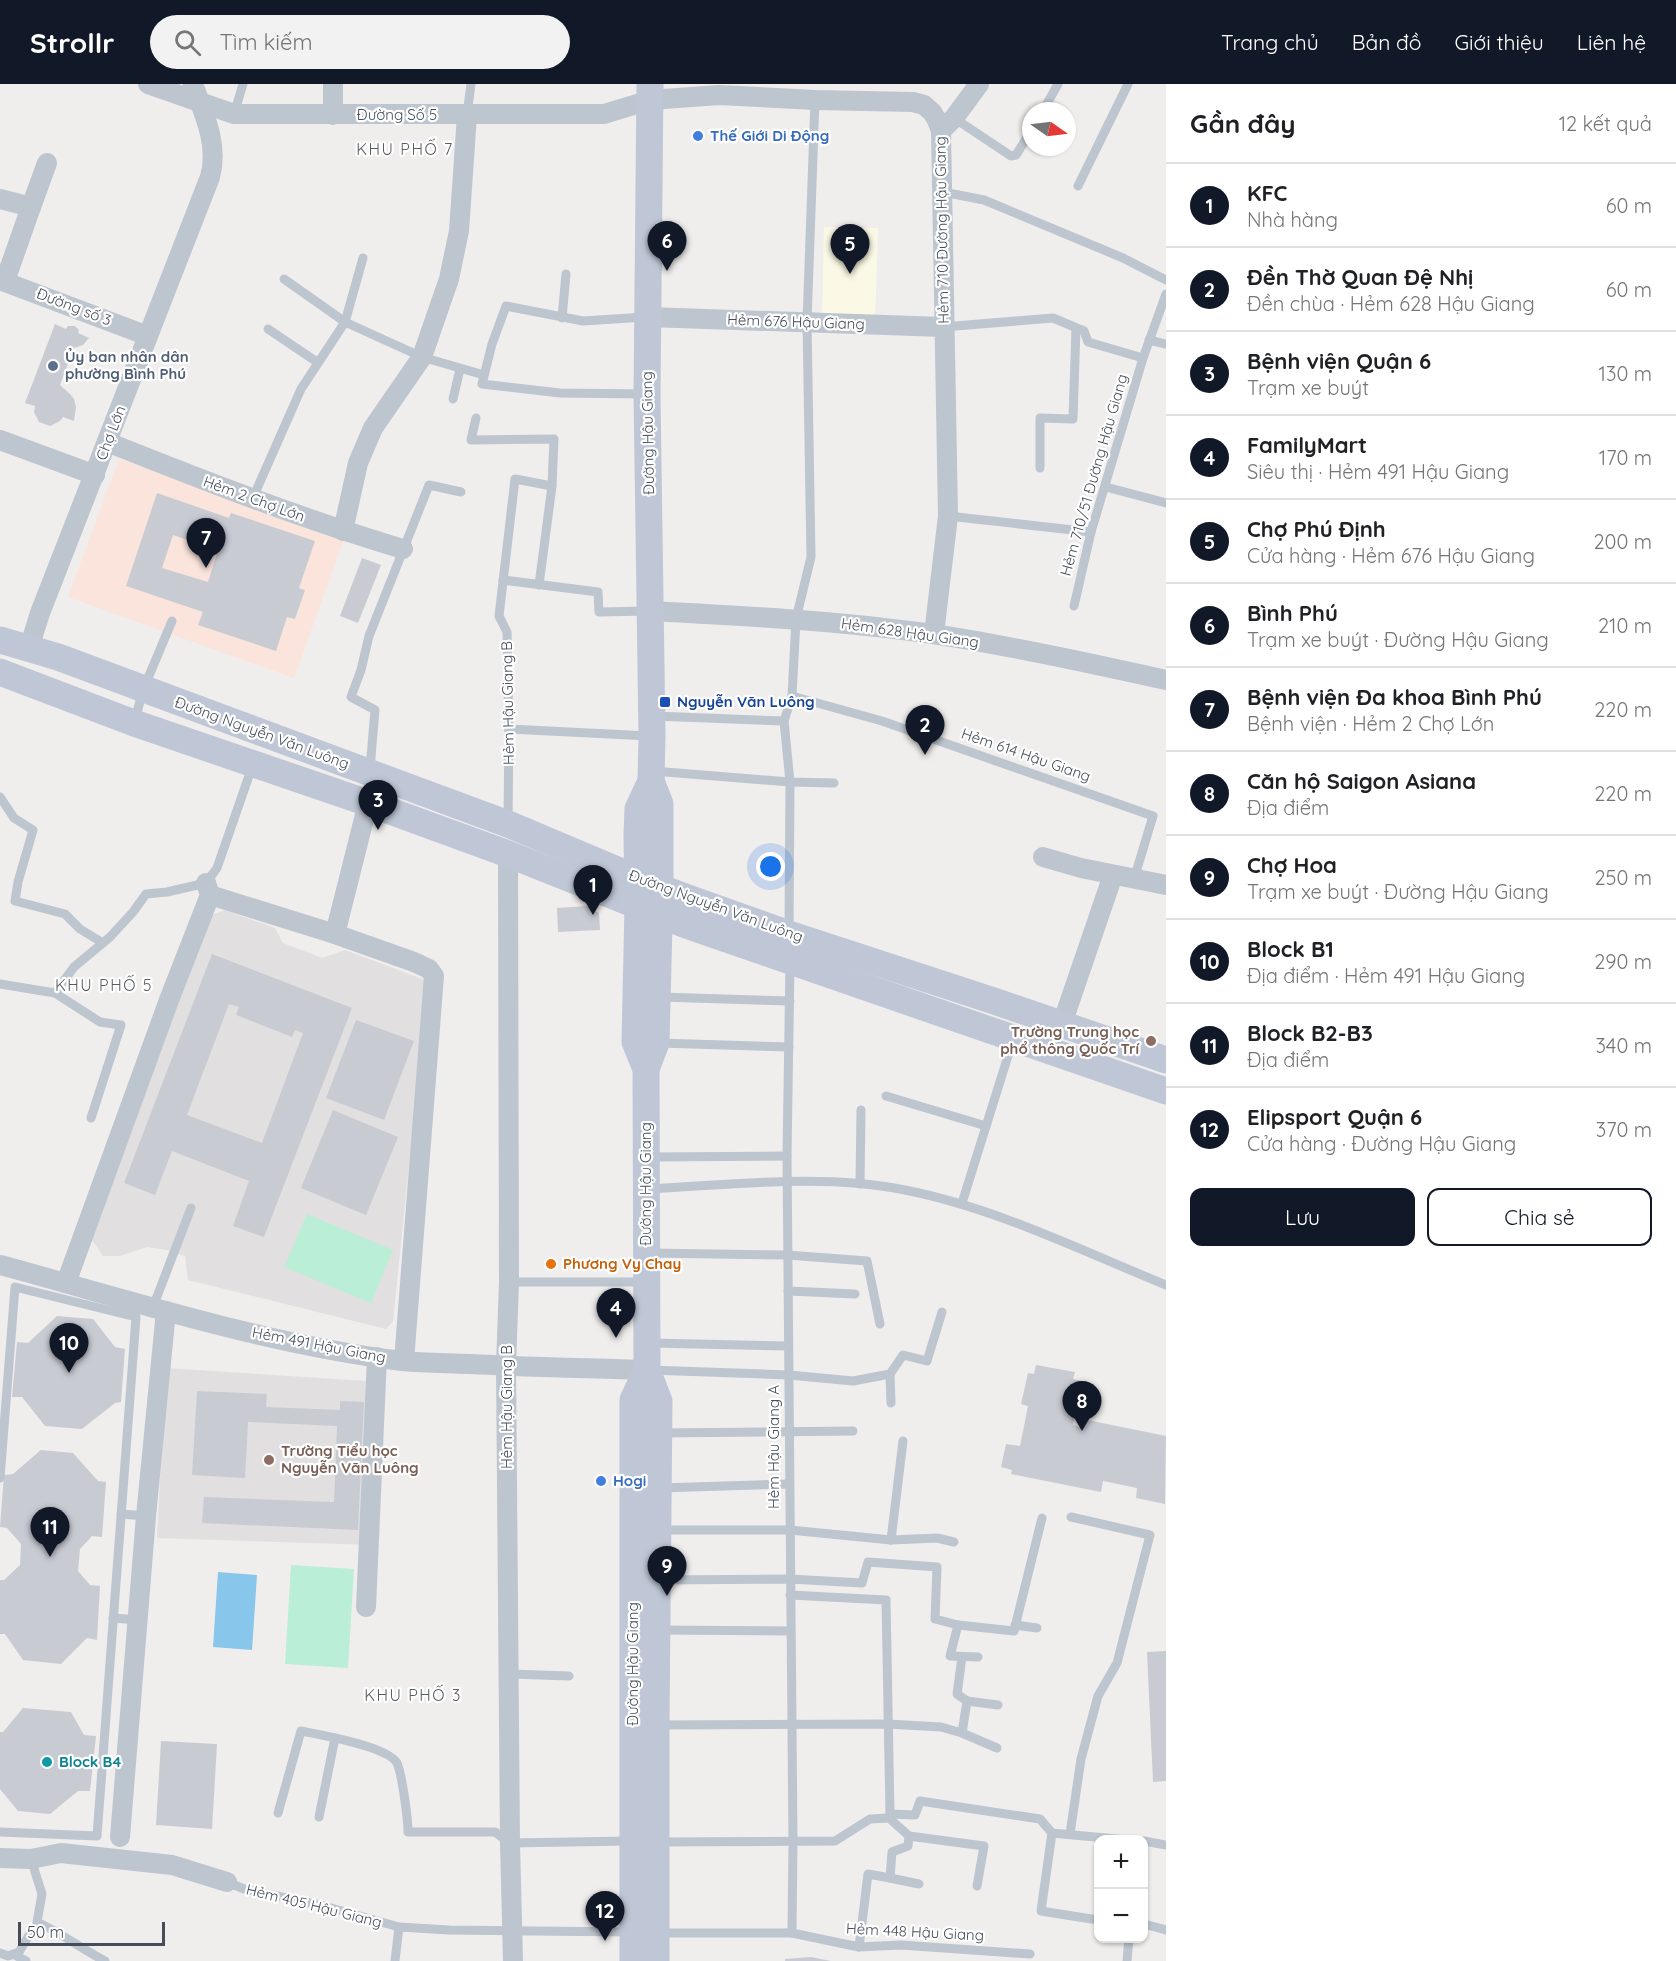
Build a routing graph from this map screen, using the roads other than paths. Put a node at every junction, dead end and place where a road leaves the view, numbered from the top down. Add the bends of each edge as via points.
1 (148, 84) edge
2 (243, 84) edge
3 (333, 84) edge
4 (471, 84) edge
5 (980, 84) edge
6 (1058, 84) edge
7 (1128, 84) edge
8 (650, 92) edge
9 (196, 93) edge
10 (814, 100) junction
11 (1048, 102) edge
12 (234, 114) junction
13 (333, 115) junction
14 (467, 115) junction
15 (947, 124) junction
16 (1022, 145) edge
17 (47, 163) dead end
18 (1078, 186) dead end
19 (943, 192) junction
20 (0, 200) edge
21 (31, 207) junction
22 (363, 258) dead end
23 (566, 274) dead end
24 (284, 279) dead end
25 (3, 280) edge
26 (1166, 280) edge
27 (1166, 294) edge
28 (648, 317) junction
29 (562, 318) junction
30 (345, 322) junction
31 (807, 322) junction
32 (943, 327) junction
33 (1076, 328) junction
34 (268, 329) dead end
35 (148, 336) junction
36 (1149, 339) junction
37 (1166, 344) edge
38 (422, 357) junction
39 (1143, 358) junction
40 (318, 362) junction
41 (460, 369) junction
42 (484, 375) junction
43 (647, 394) junction
44 (453, 399) dead end
45 (476, 418) dead end
46 (0, 440) edge
47 (107, 442) junction
48 (1040, 468) dead end
49 (95, 475) junction
50 (552, 486) junction
51 (1106, 486) junction
52 (461, 492) dead end
53 (252, 500) junction
54 (1166, 503) edge
55 (948, 516) junction
56 (344, 531) junction
57 (1091, 532) junction
58 (404, 549) junction
59 (503, 580) junction
60 (539, 585) junction
61 (1074, 606) dead end
62 (651, 611) junction
63 (796, 619) junction
64 (172, 621) dead end
65 (934, 634) junction
66 (0, 640) edge
67 (29, 648) junction
68 (10, 676) edge
69 (1166, 680) edge
70 (143, 690) junction
71 (792, 696) junction
72 (784, 721) junction
73 (134, 723) junction
74 (652, 726) junction
75 (509, 729) junction
76 (253, 764) junction
77 (370, 773) junction
78 (651, 776) junction
79 (790, 782) junction
80 (834, 783) dead end
81 (0, 796) edge
82 (368, 802) junction
83 (508, 824) junction
84 (508, 854) junction
85 (1043, 857) dead end
86 (1113, 875) junction
87 (1134, 879) junction
88 (648, 883) junction
89 (1166, 885) edge
90 (208, 889) junction
91 (648, 910) junction
92 (335, 934) junction
93 (789, 934) junction
94 (103, 943) junction
95 (790, 961) junction
96 (0, 984) edge
97 (55, 993) junction
98 (657, 997) junction
99 (790, 1000) junction
100 (1062, 1024) junction
101 (1014, 1037) junction
102 (656, 1043) junction
103 (789, 1047) junction
104 (1166, 1060) edge
105 (646, 1070) junction
106 (1166, 1091) edge
107 (886, 1096) dead end
108 (861, 1110) dead end
109 (91, 1118) dead end
110 (986, 1126) junction
111 (787, 1156) junction
112 (646, 1157) junction
113 (787, 1182) junction
114 (860, 1184) junction
115 (646, 1189) junction
116 (962, 1203) junction
117 (191, 1208) dead end
118 (646, 1253) junction
119 (787, 1255) junction
120 (0, 1265) edge
121 (509, 1282) junction
122 (647, 1282) junction
123 (66, 1283) junction
124 (1166, 1285) edge
125 (788, 1291) junction
126 (855, 1294) dead end
127 (160, 1309) junction
128 (942, 1312) dead end
129 (880, 1324) dead end
130 (648, 1343) junction
131 (788, 1346) junction
132 (377, 1357) junction
133 (404, 1361) junction
134 (506, 1366) junction
135 (647, 1370) junction
136 (890, 1374) junction
137 (789, 1375) junction
138 (891, 1403) dead end
139 (789, 1431) junction
140 (853, 1431) dead end
141 (657, 1433) junction
142 (903, 1441) dead end
143 (0, 1478) edge
144 (789, 1484) junction
145 (657, 1488) junction
146 (121, 1514) junction
147 (146, 1516) junction
148 (1071, 1516) dead end
149 (1042, 1518) dead end
150 (657, 1530) junction
151 (790, 1530) junction
152 (891, 1540) junction
153 (954, 1542) dead end
154 (790, 1579) junction
155 (657, 1580) junction
156 (790, 1595) junction
157 (366, 1607) dead end
158 (113, 1618) junction
159 (138, 1620) junction
160 (1015, 1624) junction
161 (958, 1625) junction
162 (1037, 1628) dead end
163 (657, 1630) junction
164 (790, 1631) junction
165 (962, 1657) junction
166 (978, 1657) dead end
167 (510, 1674) junction
168 (569, 1676) dead end
169 (967, 1701) junction
170 (998, 1705) dead end
171 (887, 1724) junction
172 (656, 1725) junction
173 (791, 1725) junction
174 (962, 1733) junction
175 (335, 1738) junction
176 (997, 1748) dead end
177 (278, 1813) dead end
178 (319, 1816) dead end
179 (889, 1816) junction
180 (0, 1832) edge
181 (1052, 1833) junction
182 (1070, 1834) junction
183 (909, 1836) junction
184 (1094, 1836) edge
185 (120, 1838) dead end
186 (793, 1840) junction
187 (644, 1842) junction
188 (1148, 1842) edge
189 (510, 1843) junction
190 (1166, 1845) edge
191 (0, 1858) edge
192 (31, 1859) junction
193 (890, 1878) junction
194 (226, 1881) joint
195 (919, 1884) dead end
196 (978, 1886) dead end
197 (1094, 1919) edge
198 (37, 1922) junction
199 (1148, 1925) edge
200 (399, 1927) junction
201 (1166, 1930) edge
202 (513, 1931) junction
203 (644, 1933) junction
204 (792, 1933) junction
205 (1129, 1943) edge
206 (859, 1947) junction
207 (0, 1953) edge
208 (1030, 1954) dead end
209 (15, 1955) junction
210 (26, 1961) edge
211 (105, 1961) edge
212 (395, 1961) edge
213 (513, 1961) edge
214 (633, 1961) edge
215 (656, 1961) edge
216 (1127, 1961) edge

1 - 9 street, Đường Số 5
2 - 12 lane
3 - 13 street
4 - 14 lane
5 - 15 street
6 - 11 lane
7 - 18 lane
8 - 10 street, Hẻm 710 Đường Hậu Giang
8 - 14 street, Đường Số 5 via 604,114
8 - 28 main road, Đường Hậu Giang
9 - 12 street, Đường Số 5
9 - 35 street, Chợ Lớn via 212,139 214,164
10 - 15 street, Hẻm 710 Đường Hậu Giang via 913,102 924,105 937,120
10 - 31 lane
12 - 13 street, Đường Số 5
13 - 14 street, Đường Số 5
14 - 38 street via 459,231 449,279
15 - 16 lane via 1011,156
15 - 19 street, Hẻm 710 Đường Hậu Giang
17 - 21 street
19 - 26 lane via 984,200
19 - 32 street, Hẻm 710 Đường Hậu Giang
20 - 21 street
21 - 25 street
22 - 30 lane
23 - 29 lane
24 - 30 lane
25 - 35 street, Đường số 3
27 - 36 lane
28 - 29 lane via 582,321
28 - 31 street, Hẻm 676 Hậu Giang
28 - 43 main road, Đường Hậu Giang
29 - 42 lane via 506,306
30 - 38 lane
30 - 40 lane
31 - 32 street, Hẻm 676 Hậu Giang
31 - 63 lane via 811,557
32 - 33 lane, Hẻm 710/51 Đường Hậu Giang via 1053,318
32 - 55 street, Hẻm 710 Đường Hậu Giang
33 - 39 lane, Hẻm 710/51 Đường Hậu Giang via 1084,331 1088,342
33 - 48 lane via 1073,418 1040,418
34 - 40 lane
35 - 47 street, Chợ Lớn
36 - 37 lane
36 - 39 lane
38 - 41 lane
38 - 56 street via 373,428 358,463
39 - 51 lane, Hẻm 710/51 Đường Hậu Giang
40 - 53 lane via 301,389
41 - 42 lane
41 - 44 lane
42 - 43 lane via 482,384 560,393
43 - 62 main road, Đường Hậu Giang
45 - 50 lane via 471,440 554,439
46 - 49 street
47 - 49 street, Chợ Lớn
47 - 53 street, Hẻm 2 Chợ Lớn
49 - 67 street, Chợ Lớn
50 - 59 lane, Hẻm Hậu Giang B via 515,479
50 - 60 lane
51 - 54 lane
51 - 57 lane, Hẻm 710/51 Đường Hậu Giang
52 - 58 lane via 429,485
53 - 56 street, Hẻm 2 Chợ Lớn
55 - 57 lane
55 - 65 street, Hẻm 710 Đường Hậu Giang
56 - 58 street, Hẻm 2 Chợ Lớn
57 - 61 lane, Hẻm 710/51 Đường Hậu Giang
58 - 77 lane via 369,636 351,697 375,710
59 - 60 lane
59 - 75 lane, Hẻm Hậu Giang B via 499,616 507,632
60 - 62 lane via 598,592 599,612
62 - 63 street, Hẻm 628 Hậu Giang
62 - 74 main road, Đường Hậu Giang
63 - 65 street, Hẻm 628 Hậu Giang
63 - 71 lane
64 - 70 lane
65 - 69 street, Hẻm 628 Hậu Giang
66 - 67 main road, Đường Nguyễn Văn Luông
67 - 68 main road, Chợ Lớn
67 - 70 main road, Đường Nguyễn Văn Luông
68 - 73 main road, Đường Nguyễn Văn Luông
70 - 73 lane
70 - 77 main road, Đường Nguyễn Văn Luông
71 - 72 lane
71 - 87 lane, Hẻm 614 Hậu Giang via 882,721 1152,816
72 - 74 lane
72 - 79 lane
73 - 76 main road, Đường Nguyễn Văn Luông
74 - 75 lane
74 - 78 main road, Đường Hậu Giang
75 - 83 lane, Hẻm Hậu Giang B
76 - 82 main road, Đường Nguyễn Văn Luông
76 - 90 lane
77 - 83 main road, Đường Nguyễn Văn Luông
78 - 79 lane
78 - 88 main road, Đường Hậu Giang via 660,804
79 - 80 lane
79 - 93 lane
81 - 94 lane via 14,818 33,830 15,902 65,914
82 - 84 main road, Đường Nguyễn Văn Luông
82 - 92 street
83 - 88 main road, Đường Nguyễn Văn Luông
84 - 91 main road, Đường Nguyễn Văn Luông
84 - 121 street, Hẻm Hậu Giang B
85 - 86 street
86 - 87 street
86 - 100 street
87 - 89 street
88 - 91 main road, Đường Hậu Giang
88 - 93 main road, Đường Nguyễn Văn Luông
90 - 92 street
90 - 94 lane via 146,894
90 - 123 street
91 - 95 main road, Đường Nguyễn Văn Luông
91 - 98 main road, Đường Hậu Giang
91 - 105 main road, Đường Hậu Giang via 635,1042
92 - 133 street via 414,962 434,976
93 - 100 main road, Đường Nguyễn Văn Luông
94 - 97 lane via 74,967
95 - 99 lane, Hẻm Hậu Giang A
95 - 101 main road, Đường Nguyễn Văn Luông
96 - 97 lane
97 - 109 lane via 100,1022 121,1025
98 - 99 lane
98 - 102 main road, Đường Hậu Giang
99 - 103 lane, Hẻm Hậu Giang A
100 - 104 main road, Đường Nguyễn Văn Luông
101 - 106 main road, Đường Nguyễn Văn Luông
101 - 110 lane
102 - 103 lane
102 - 105 main road, Đường Hậu Giang
103 - 111 lane, Hẻm Hậu Giang A
105 - 112 main road, Đường Hậu Giang
107 - 110 lane
108 - 114 lane
110 - 116 lane
111 - 112 lane
111 - 113 lane, Hẻm Hậu Giang A
112 - 115 main road, Đường Hậu Giang
113 - 114 lane
113 - 115 lane
113 - 119 lane, Hẻm Hậu Giang A
114 - 116 lane
115 - 118 main road, Đường Hậu Giang
116 - 124 lane
117 - 127 lane
118 - 119 lane
118 - 122 main road, Đường Hậu Giang
119 - 125 lane, Hẻm Hậu Giang A
119 - 129 lane via 867,1261
120 - 123 street, Hẻm 491 Hậu Giang
121 - 122 lane
121 - 134 street, Hẻm Hậu Giang B
122 - 130 main road, Đường Hậu Giang
123 - 127 street, Hẻm 491 Hậu Giang
125 - 126 lane
125 - 131 lane, Hẻm Hậu Giang A
127 - 132 street, Hẻm 491 Hậu Giang via 308,1346
127 - 147 street
128 - 136 lane via 927,1361 903,1355
130 - 131 lane
130 - 135 main road, Đường Hậu Giang
131 - 137 lane, Hẻm Hậu Giang A
132 - 133 street, Hẻm 491 Hậu Giang
132 - 157 street
133 - 134 street, Hẻm 491 Hậu Giang
134 - 135 street, Hẻm 491 Hậu Giang
134 - 167 street, Hẻm Hậu Giang B
135 - 137 lane
135 - 141 main road, Đường Hậu Giang via 659,1401
135 - 187 main road, Đường Hậu Giang via 633,1400
136 - 137 lane via 853,1381
136 - 138 lane
137 - 139 lane, Hẻm Hậu Giang A
139 - 140 lane
139 - 141 lane
139 - 144 lane, Hẻm Hậu Giang A
141 - 145 main road, Đường Hậu Giang
142 - 152 lane
143 - 146 lane via 15,1287 136,1317
144 - 145 lane
144 - 151 lane, Hẻm Hậu Giang A
145 - 150 main road, Đường Hậu Giang
146 - 147 lane
146 - 158 lane
147 - 159 street
148 - 182 lane via 1150,1534 1117,1663 1098,1696 1081,1759
149 - 160 lane
150 - 151 lane
150 - 155 main road, Đường Hậu Giang
151 - 152 lane
151 - 154 lane, Hẻm Hậu Giang A
152 - 153 lane via 937,1538
154 - 155 lane
154 - 156 lane, Hẻm Hậu Giang A
154 - 161 lane via 862,1583 868,1562 937,1567 935,1619
155 - 163 main road, Đường Hậu Giang
156 - 164 lane, Hẻm Hậu Giang A
156 - 171 lane via 885,1600
158 - 159 lane
158 - 180 lane via 97,1836
159 - 185 street
160 - 161 lane via 1014,1631
160 - 162 lane
161 - 165 lane via 950,1656
163 - 164 lane
163 - 172 main road, Đường Hậu Giang
164 - 173 lane, Hẻm Hậu Giang A
165 - 166 lane
165 - 169 lane via 957,1694
167 - 168 lane
167 - 189 street, Hẻm Hậu Giang B
169 - 170 lane
169 - 174 lane
171 - 173 lane
171 - 174 lane
171 - 179 lane
172 - 173 lane
172 - 187 main road, Đường Hậu Giang
173 - 186 lane, Hẻm Hậu Giang A
174 - 176 lane
175 - 177 lane via 301,1731
175 - 178 lane
175 - 189 lane via 387,1753 397,1763 408,1832 495,1832
179 - 181 lane via 915,1815 921,1801 1040,1819
179 - 183 lane
179 - 186 lane via 870,1820 835,1841
181 - 182 lane
181 - 197 lane via 1041,1911
182 - 184 lane
183 - 193 lane via 908,1846 892,1852
183 - 196 lane via 984,1846
186 - 187 lane
186 - 204 lane, Hẻm Hậu Giang A
187 - 189 lane
187 - 203 main road, Đường Hậu Giang
188 - 190 lane
189 - 202 street, Hẻm Hậu Giang B
191 - 192 street, Hẻm 405 Hậu Giang
192 - 194 street, Hẻm 405 Hậu Giang via 61,1853 172,1865
192 - 198 lane via 42,1894
193 - 195 lane
193 - 206 lane via 868,1874
194 - 200 lane, Hẻm 405 Hậu Giang via 244,1889
198 - 209 lane
198 - 211 lane
199 - 201 lane
200 - 202 lane, Hẻm 405 Hậu Giang
200 - 212 lane
202 - 203 lane, Hẻm 405 Hậu Giang
202 - 213 street, Hẻm Hậu Giang B
203 - 204 lane, Hẻm 448 Hậu Giang
203 - 214 main road, Đường Hậu Giang
203 - 215 main road, Đường Hậu Giang
204 - 206 lane, Hẻm 448 Hậu Giang
205 - 216 lane
206 - 208 lane, Hẻm 448 Hậu Giang via 901,1945
207 - 209 lane
209 - 210 lane

